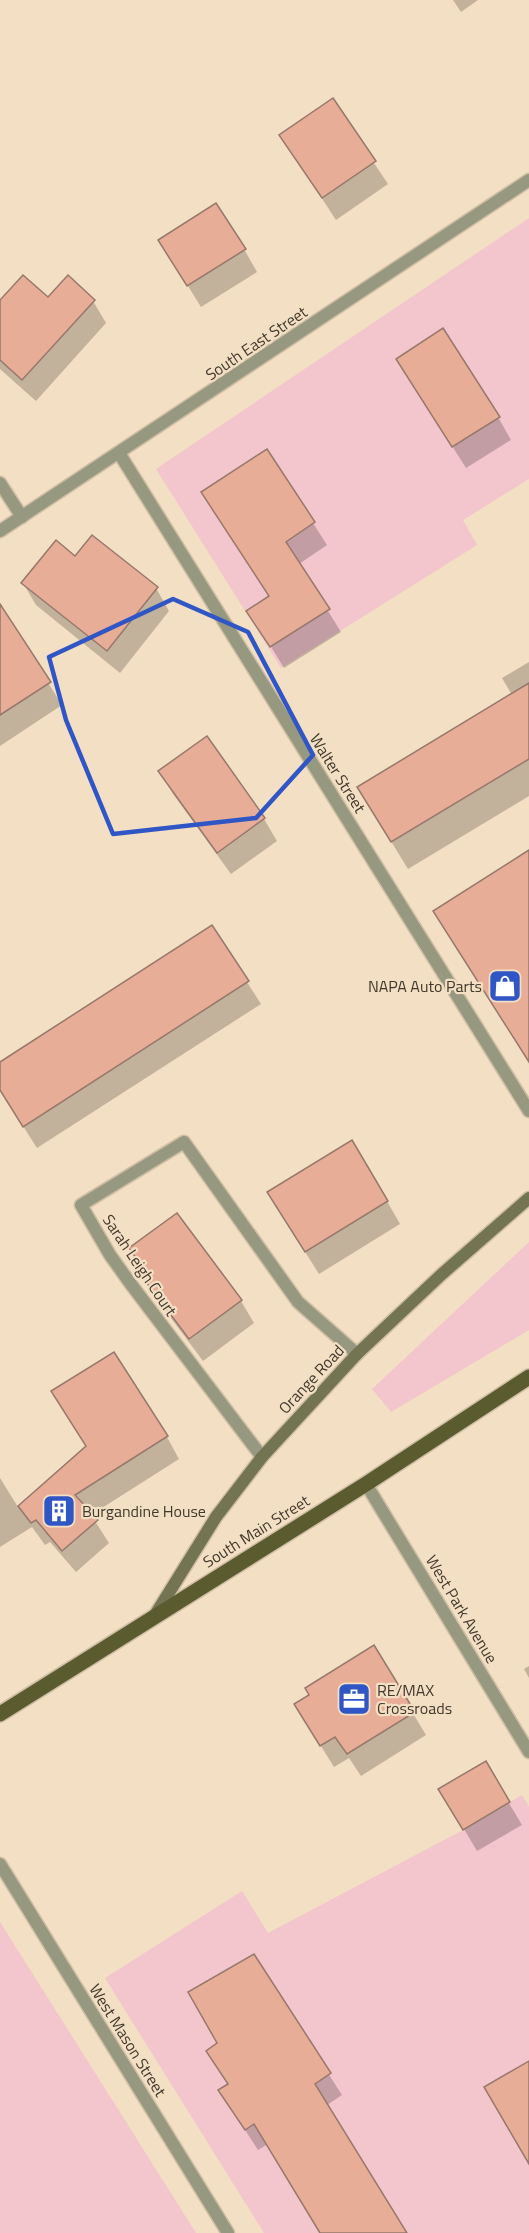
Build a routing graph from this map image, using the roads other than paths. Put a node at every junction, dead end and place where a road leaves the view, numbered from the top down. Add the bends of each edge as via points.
1 (529, 180) edge
2 (119, 453) junction
3 (0, 483) edge
4 (22, 517) junction
5 (0, 531) edge
6 (529, 1111) edge
7 (529, 1198) edge
8 (357, 1354) junction
9 (529, 1377) edge
10 (261, 1457) junction
11 (366, 1484) junction
12 (155, 1615) junction
13 (0, 1714) edge
14 (529, 1752) edge
15 (0, 1864) edge
16 (228, 2233) edge

1 - 2 street, South East Street
2 - 4 street, South East Street
2 - 6 street, Walter Street
3 - 4 street
4 - 5 street, South East Street
7 - 8 main road, Orange Road
8 - 10 main road, Orange Road
8 - 10 street, Sarah Leigh Court via 298,1302 184,1142 81,1205 110,1255
9 - 11 main road, South Main Street
10 - 12 main road, Orange Road via 216,1517
11 - 12 main road, South Main Street
11 - 14 street, West Park Avenue
12 - 13 main road, South Main Street
15 - 16 street, West Mason Street

